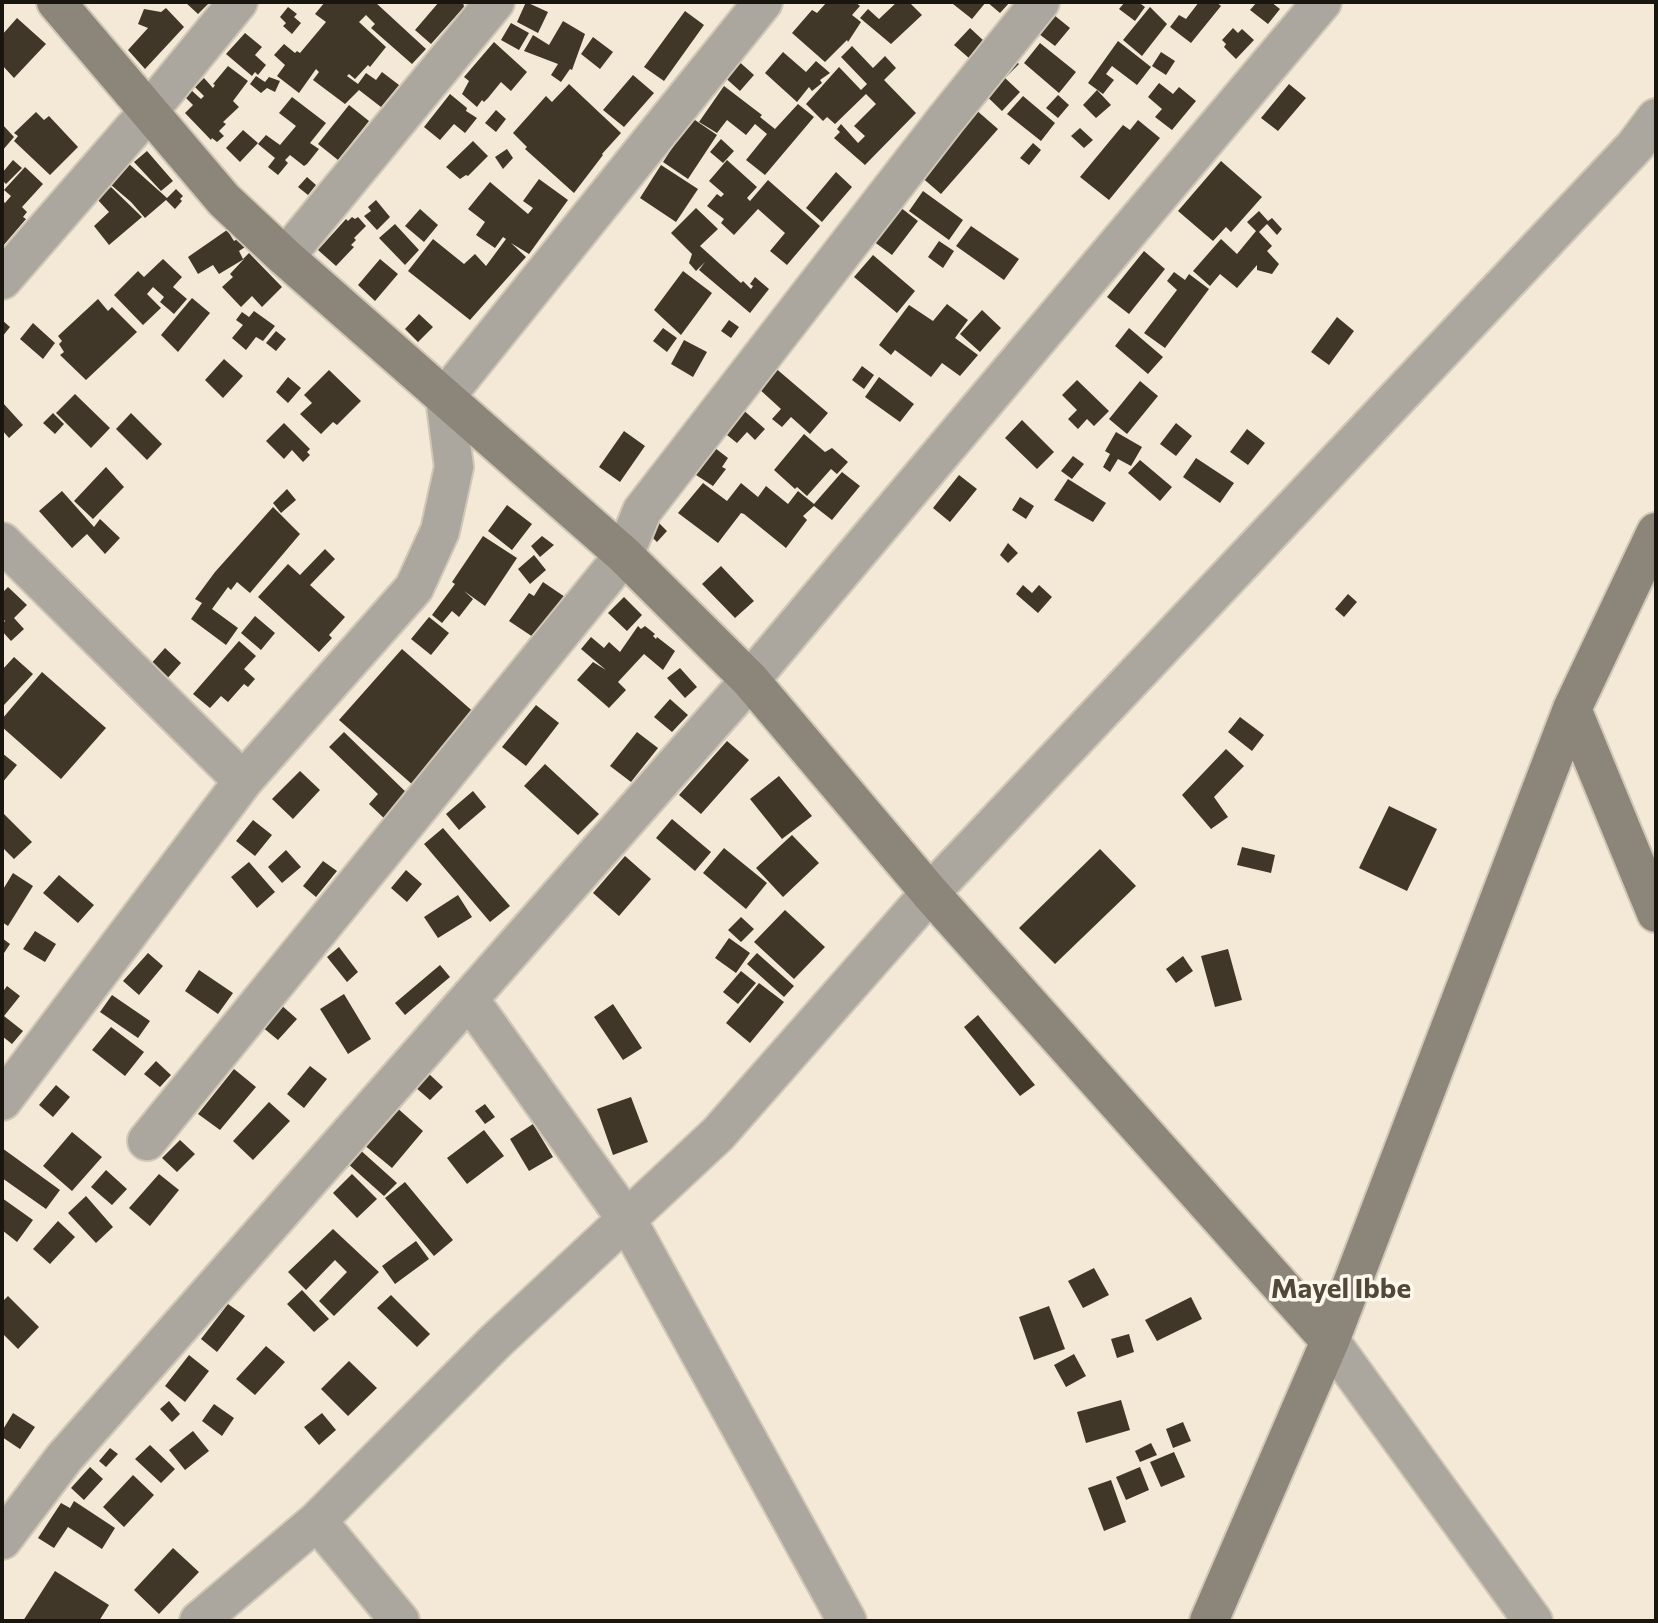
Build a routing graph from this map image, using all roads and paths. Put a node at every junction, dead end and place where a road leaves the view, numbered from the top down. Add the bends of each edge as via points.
1 (56, 2) edge
2 (238, 2) edge
3 (495, 2) edge
4 (763, 2) edge
5 (1040, 2) edge
6 (1322, 2) edge
7 (148, 112) junction
8 (1656, 118) edge
9 (285, 257) junction
10 (2, 280) edge
11 (445, 397) junction
12 (1656, 532) edge
13 (2, 542) edge
14 (624, 555) junction
15 (750, 680) junction
16 (1572, 709) junction
17 (243, 781) junction
18 (930, 893) junction
19 (1656, 914) edge
20 (469, 999) junction
21 (2, 1101) edge
22 (147, 1141) dead end
23 (627, 1220) junction
24 (1331, 1341) junction
25 (317, 1521) junction
26 (2, 1540) edge
27 (198, 1621) edge
28 (400, 1621) edge
29 (848, 1621) edge
30 (1209, 1621) edge
31 (1533, 1621) edge

1 - 7 street
2 - 7 street
3 - 9 street
4 - 11 street
5 - 14 street via 642,511
6 - 15 street
7 - 9 street via 224,200
7 - 10 street
8 - 18 street via 1635,146
9 - 11 street
11 - 14 street
11 - 17 street via 454,467 440,531 414,588
12 - 16 street
13 - 17 street
14 - 15 street
14 - 22 street
15 - 18 street
15 - 20 street
16 - 19 street
16 - 24 street
17 - 21 street
18 - 23 street via 718,1134
18 - 24 street
20 - 23 street
20 - 26 street via 64,1458
23 - 25 street via 496,1341
23 - 29 street
24 - 30 street
24 - 31 street
25 - 27 street
25 - 28 street

